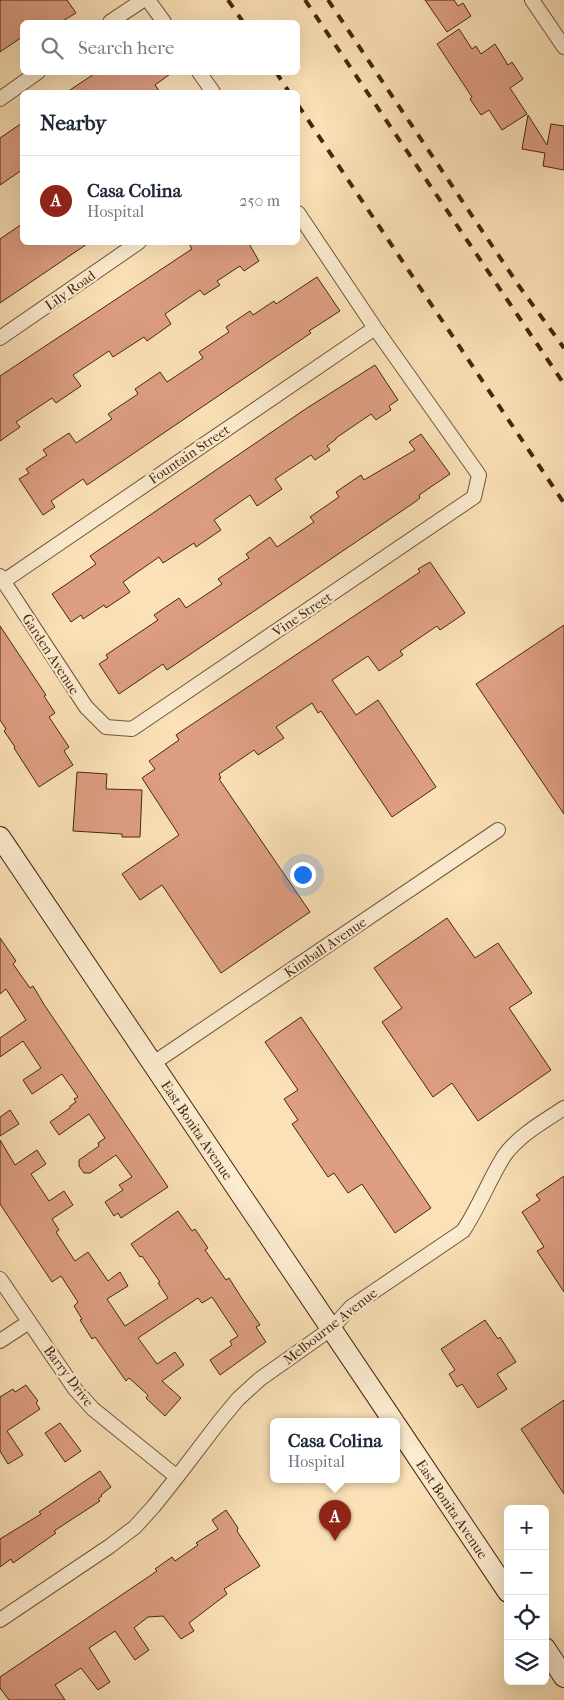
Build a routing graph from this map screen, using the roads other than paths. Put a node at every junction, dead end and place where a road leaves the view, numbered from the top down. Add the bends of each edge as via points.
1 (143, 0) edge
2 (148, 0) edge
3 (532, 0) edge
4 (113, 20) edge
5 (163, 20) edge
6 (564, 47) edge
7 (34, 75) edge
8 (201, 75) edge
9 (212, 90) edge
10 (0, 99) edge
11 (300, 216) edge
12 (135, 245) edge
13 (375, 328) junction
14 (0, 338) edge
15 (2, 579) edge
16 (106, 727) joint
17 (498, 830) dead end
18 (2, 844) edge
19 (152, 1064) junction
20 (564, 1108) edge
21 (0, 1279) edge
22 (29, 1322) junction
23 (332, 1328) junction
24 (0, 1341) edge
25 (391, 1418) edge
26 (400, 1431) edge
27 (177, 1478) junction
28 (504, 1586) edge
29 (0, 1620) edge
30 (549, 1654) edge
31 (564, 1676) edge

1 - 4 street
2 - 5 street
3 - 6 street
7 - 10 street
8 - 9 street
11 - 13 street
12 - 14 street, Lily Road
13 - 15 street, Fountain Street
13 - 16 street, Vine Street via 479,475 474,497 132,729
15 - 16 street, Garden Avenue via 86,707
17 - 19 street, Kimball Avenue
18 - 19 main road, East Bonita Avenue
19 - 23 main road, East Bonita Avenue
20 - 23 street, Melbourne Avenue via 528,1132 505,1156 463,1230 351,1307
21 - 22 street, Barry Drive
22 - 24 street
22 - 27 street, Barry Drive via 75,1389 93,1409
23 - 25 main road, East Bonita Avenue
23 - 27 street, Melbourne Avenue via 260,1379 238,1399
26 - 28 main road, East Bonita Avenue
27 - 29 street, Melbourne Avenue via 135,1527
30 - 31 main road

